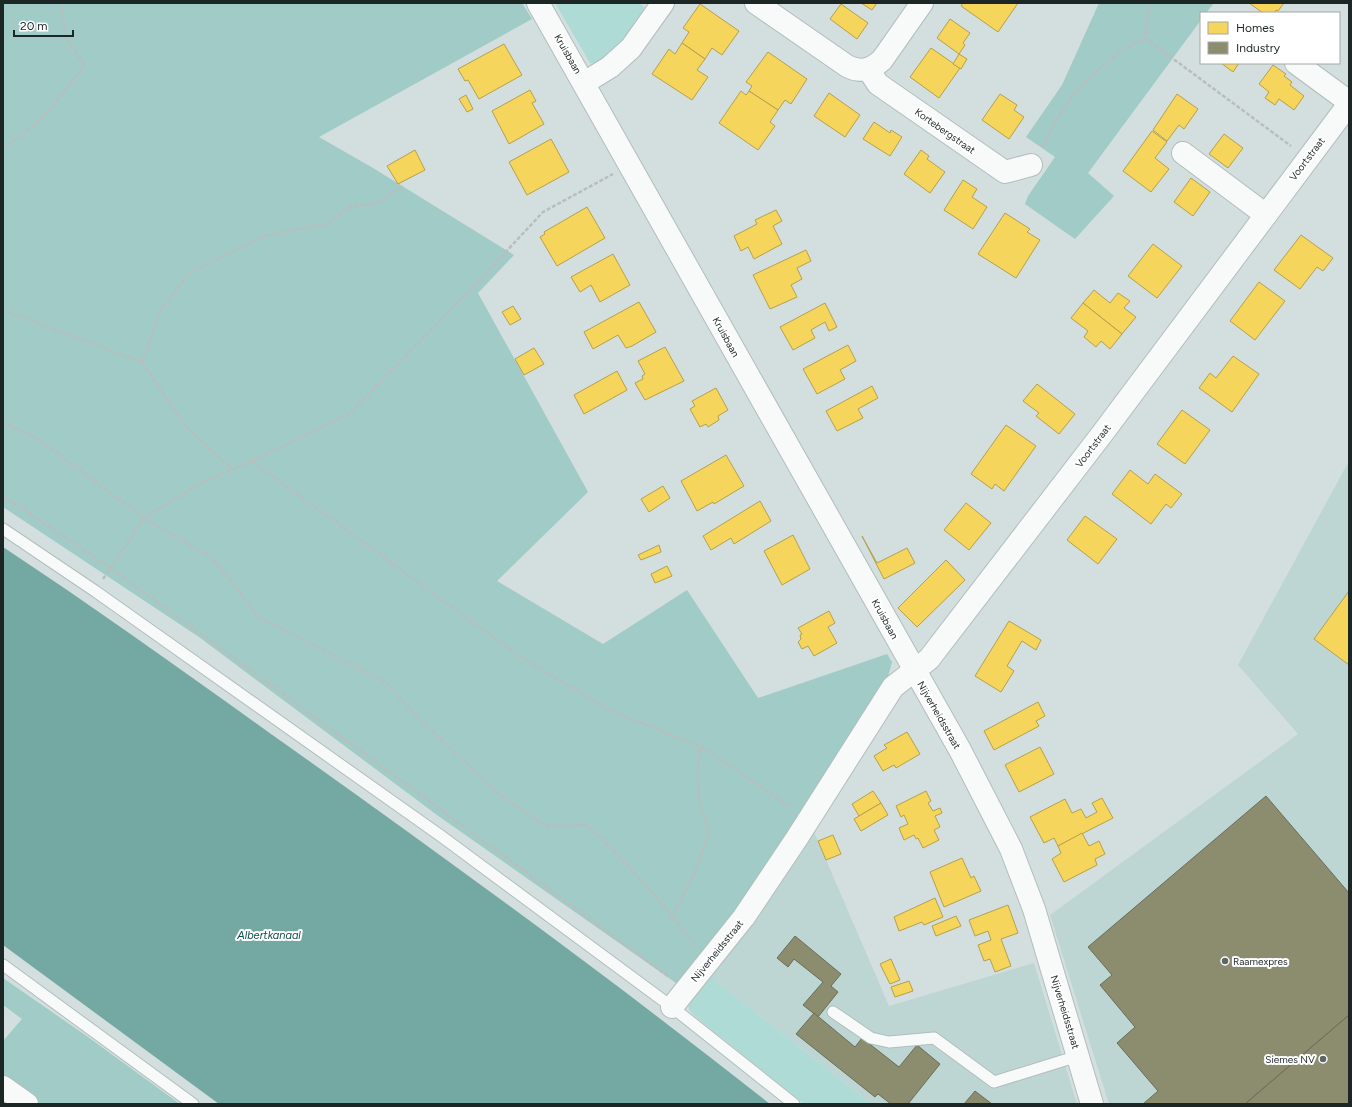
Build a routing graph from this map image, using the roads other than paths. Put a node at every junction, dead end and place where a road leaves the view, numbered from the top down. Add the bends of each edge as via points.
1 (538, 3) edge
2 (663, 3) edge
3 (756, 3) edge
4 (922, 3) edge
5 (1297, 64) edge
6 (868, 69) junction
7 (584, 83) junction
8 (1349, 103) edge
9 (1183, 153) dead end
10 (1031, 165) road end
11 (1266, 215) junction
12 (3, 529) edge
13 (914, 670) junction
14 (3, 966) edge
15 (672, 1007) junction
16 (833, 1012) dead end
17 (1078, 1056) junction
18 (3, 1087) edge
19 (27, 1104) edge
20 (193, 1104) edge
21 (794, 1104) edge
22 (1092, 1104) edge

1 - 7 street, Kruisbaan
2 - 7 street via 630,48 610,67
3 - 6 street via 847,66 853,69
4 - 6 street via 882,60
5 - 8 street, Voortstraat
6 - 10 street, Kortebergstraat via 878,84 1005,172
7 - 13 street, Kruisbaan
8 - 11 street, Voortstraat
9 - 11 street
11 - 13 street, Voortstraat via 929,659
12 - 15 lane via 95,591 441,836
13 - 15 street, Nijverheidsstraat via 893,688 744,917
13 - 17 street, Nijverheidsstraat via 960,750 1011,850 1034,909
14 - 20 lane
15 - 21 lane
16 - 17 lane via 871,1038 890,1042 934,1038 994,1082
17 - 22 street, Nijverheidsstraat
18 - 19 street

